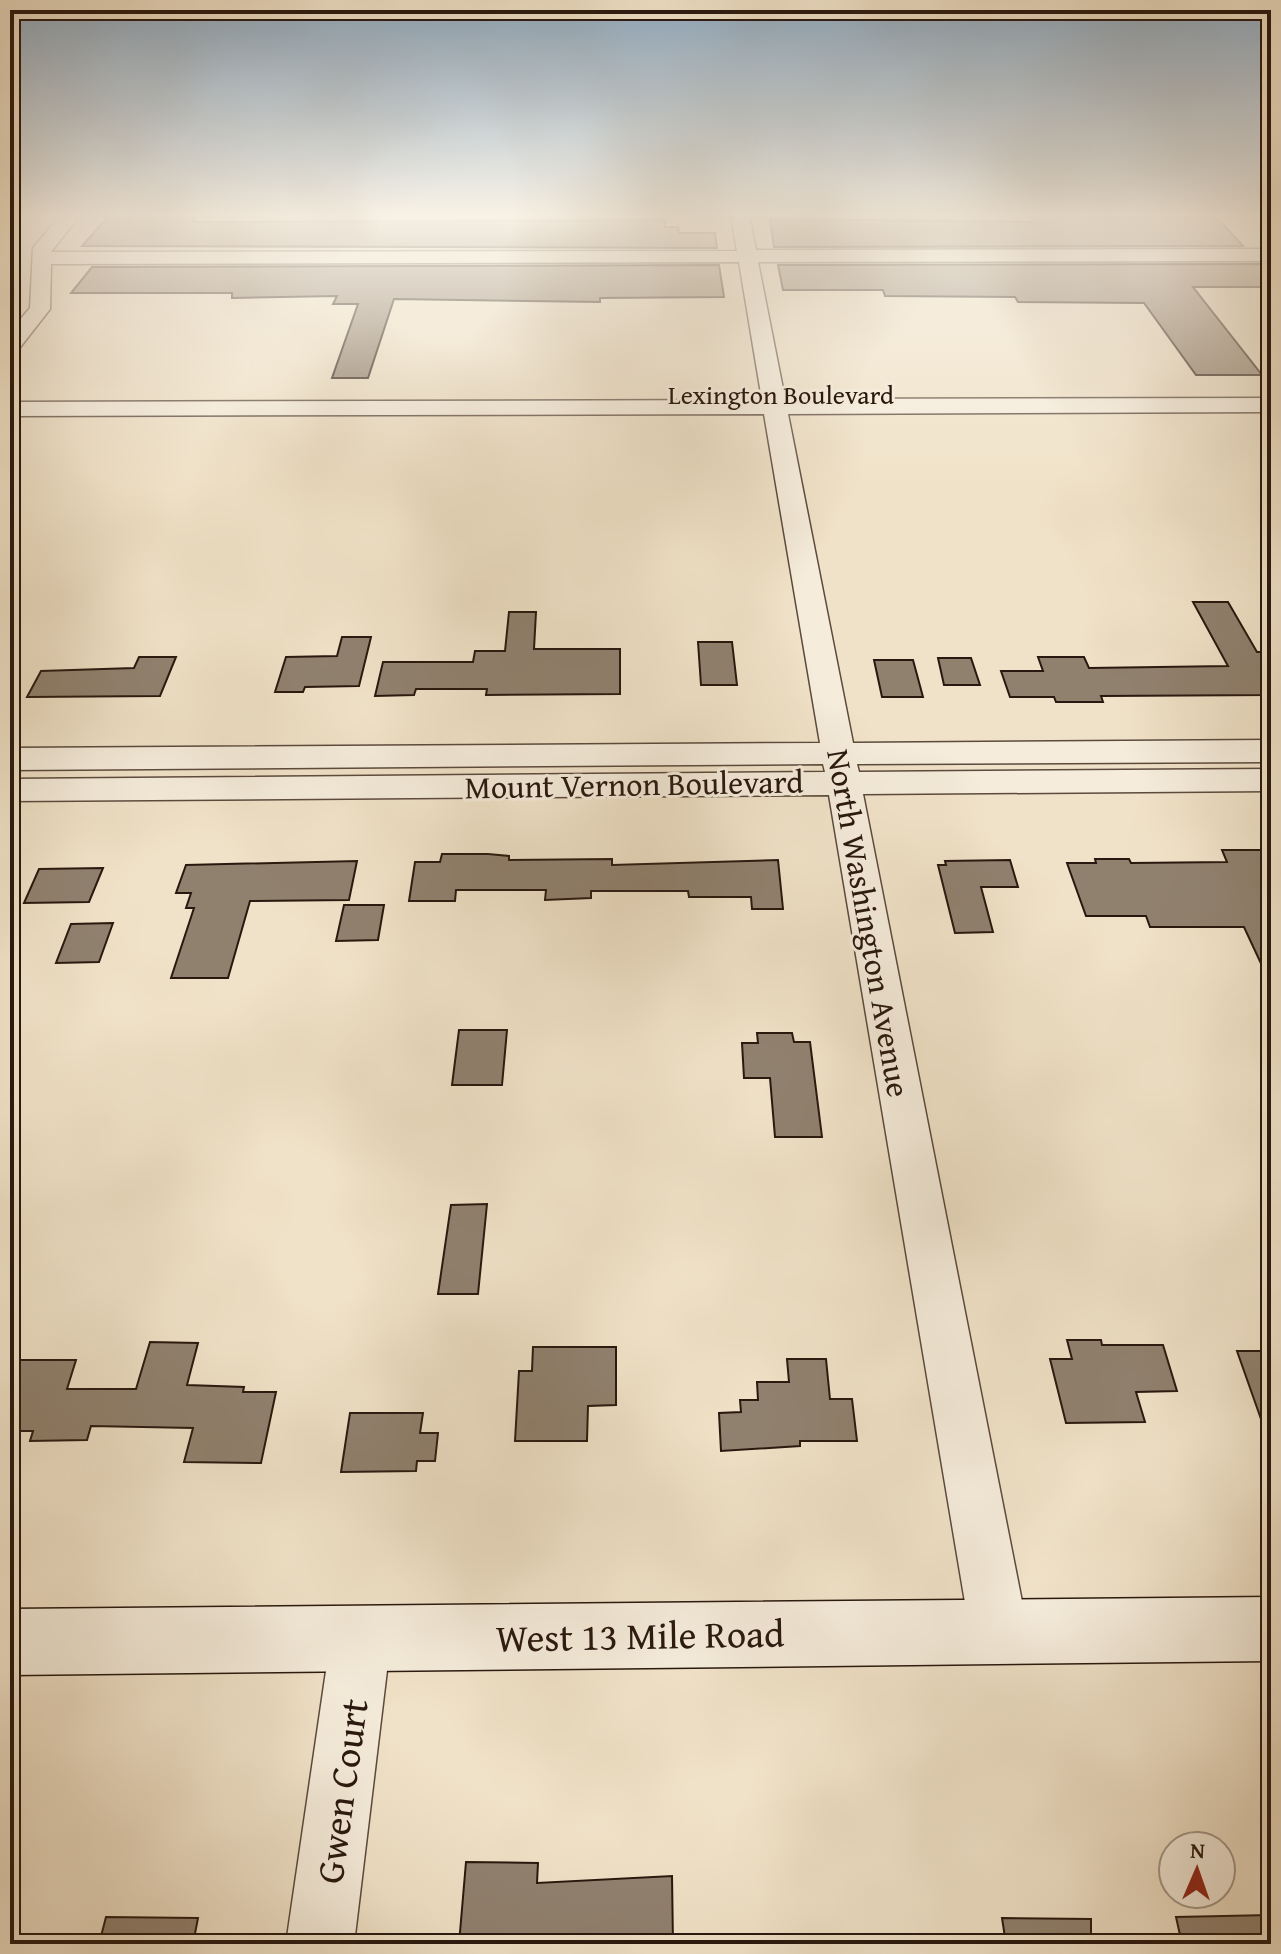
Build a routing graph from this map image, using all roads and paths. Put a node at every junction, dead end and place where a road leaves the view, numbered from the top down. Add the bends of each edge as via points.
1 (40, 306) edge
2 (756, 306) edge
3 (10, 345) edge
4 (1271, 405) edge
5 (10, 409) edge
6 (1167, 413) junction
7 (775, 414) junction
8 (394, 415) junction
9 (1271, 420) edge
10 (10, 425) edge
11 (1271, 751) edge
12 (10, 759) edge
13 (841, 767) junction
14 (241, 775) junction
15 (1271, 780) edge
16 (10, 790) edge
17 (1271, 1629) edge
18 (999, 1632) junction
19 (361, 1637) junction
20 (10, 1642) edge
21 (320, 1944) edge

1 - 3 street
2 - 7 street, North Washington Avenue
4 - 6 street, Lexington Boulevard
5 - 8 street, Lexington Boulevard
6 - 7 street, Lexington Boulevard
6 - 9 street, Lexington Boulevard
7 - 8 street, Lexington Boulevard
7 - 13 street, North Washington Avenue
8 - 10 street, Lexington Boulevard
11 - 13 street, Mount Vernon Boulevard
12 - 14 street, Mount Vernon Boulevard
13 - 14 street, Mount Vernon Boulevard
13 - 15 street, Mount Vernon Boulevard
13 - 18 street, North Washington Avenue
14 - 16 street, Mount Vernon Boulevard
17 - 18 main road, West 13 Mile Road
18 - 19 main road, West 13 Mile Road
19 - 20 main road, West 13 Mile Road
19 - 21 street, Gwen Court

